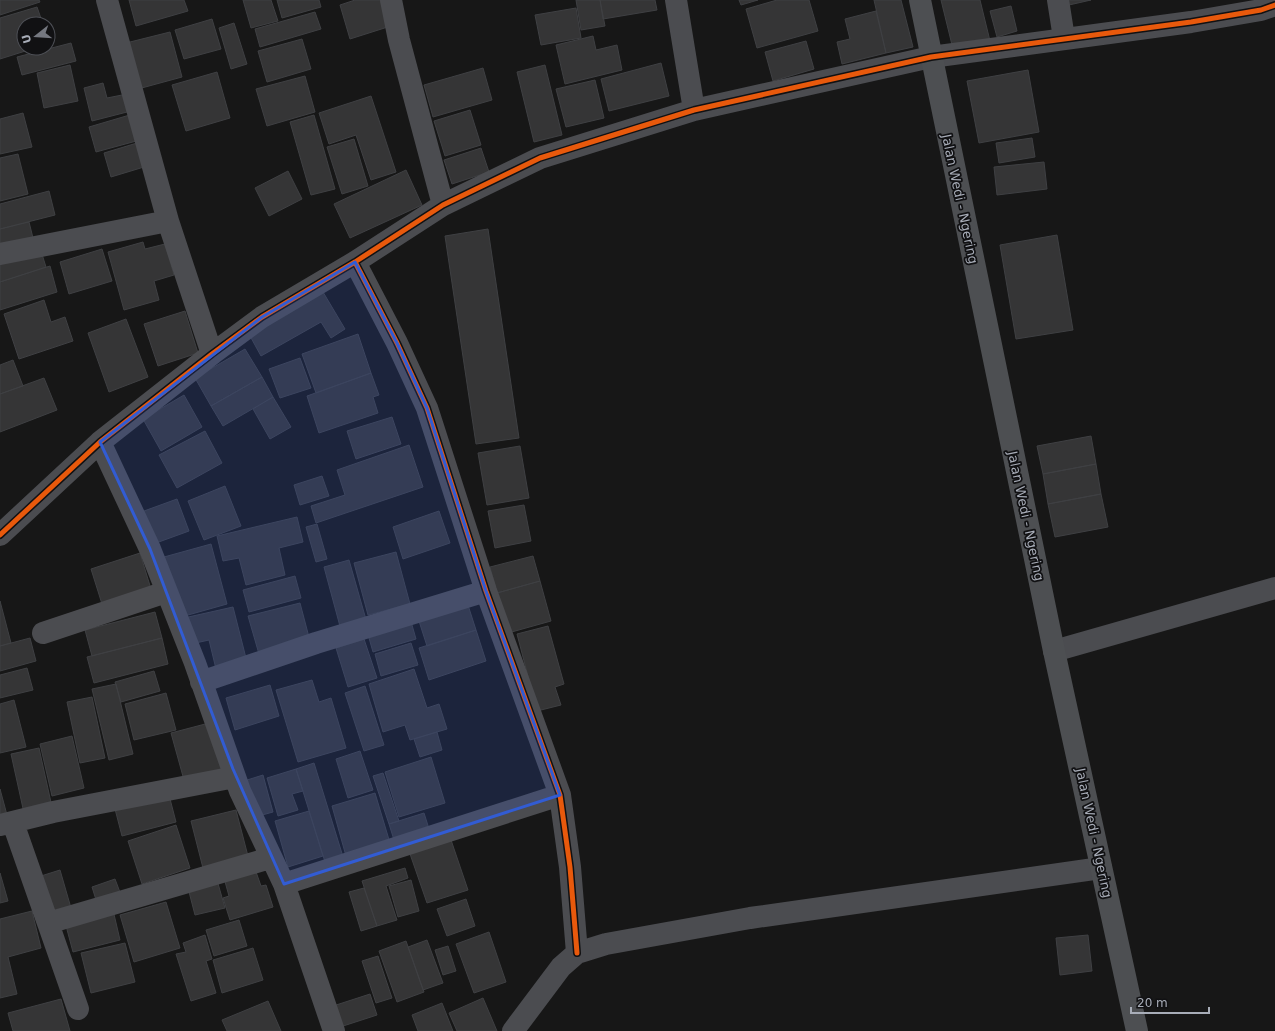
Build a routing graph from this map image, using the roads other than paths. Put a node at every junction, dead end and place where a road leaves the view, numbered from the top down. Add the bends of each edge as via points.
1 (107, 0) edge
2 (391, 0) edge
3 (676, 0) edge
4 (920, 0) edge
5 (1058, 0) edge
6 (1265, 5) edge
7 (1064, 38) junction
8 (931, 58) junction
9 (694, 110) junction
10 (443, 205) junction
11 (168, 221) junction
12 (0, 254) edge
13 (355, 262) junction
14 (212, 354) junction
15 (100, 442) junction
16 (1, 532) edge
17 (1275, 588) edge
18 (486, 591) junction
19 (166, 592) junction
20 (42, 633) dead end
21 (1054, 651) junction
22 (201, 682) junction
23 (235, 777) junction
24 (560, 795) junction
25 (6, 824) edge
26 (270, 858) junction
27 (1101, 868) junction
28 (284, 884) junction
29 (48, 923) junction
30 (577, 953) junction
31 (78, 1009) dead end
32 (334, 1031) edge
33 (513, 1031) edge
34 (1137, 1031) edge

1 - 11 street
2 - 10 street via 399,40
3 - 9 street
4 - 8 main road, Jalan Wedi - Ngering
5 - 7 street
6 - 7 street via 1191,22
7 - 8 street
8 - 9 street
8 - 21 main road, Jalan Wedi - Ngering
9 - 10 street via 540,158
10 - 13 street
11 - 12 street
11 - 14 street
13 - 14 street via 262,318
13 - 18 street via 398,343 427,408
14 - 15 street
15 - 16 street
15 - 19 street via 150,549
17 - 21 street
18 - 22 street via 316,643
18 - 24 street
19 - 20 street
19 - 22 street
21 - 27 main road, Jalan Wedi - Ngering
22 - 23 street
23 - 25 street via 53,812
23 - 26 street
24 - 28 street
24 - 30 street via 570,867
25 - 29 street
26 - 28 street
26 - 29 street
27 - 30 street via 750,918 606,944
27 - 34 main road, Jalan Wedi - Ngering
28 - 32 street
29 - 31 street
30 - 33 street via 561,967

